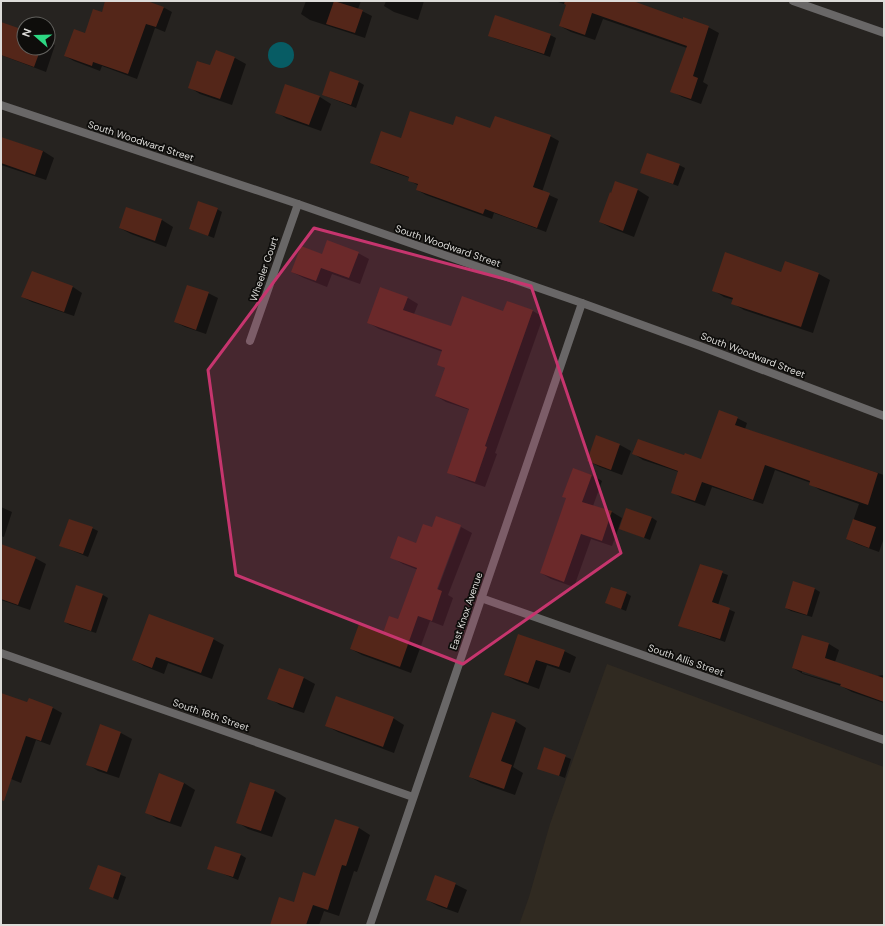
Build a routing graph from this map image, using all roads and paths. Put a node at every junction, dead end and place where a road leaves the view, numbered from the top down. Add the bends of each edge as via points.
1 (793, 1) edge
2 (884, 33) edge
3 (1, 105) edge
4 (298, 204) junction
5 (582, 303) junction
6 (250, 341) dead end
7 (884, 416) edge
8 (481, 598) junction
9 (1, 653) edge
10 (884, 740) edge
11 (413, 796) junction
12 (370, 925) edge

1 - 2 street
3 - 4 street, South Woodward Street
4 - 5 street, South Woodward Street
4 - 6 street, Wheeler Court
5 - 7 street, South Woodward Street
5 - 8 street, East Knox Avenue
8 - 10 street, South Allis Street
8 - 11 street, East Knox Avenue
9 - 11 street, South 16th Street
11 - 12 street, East Knox Avenue

